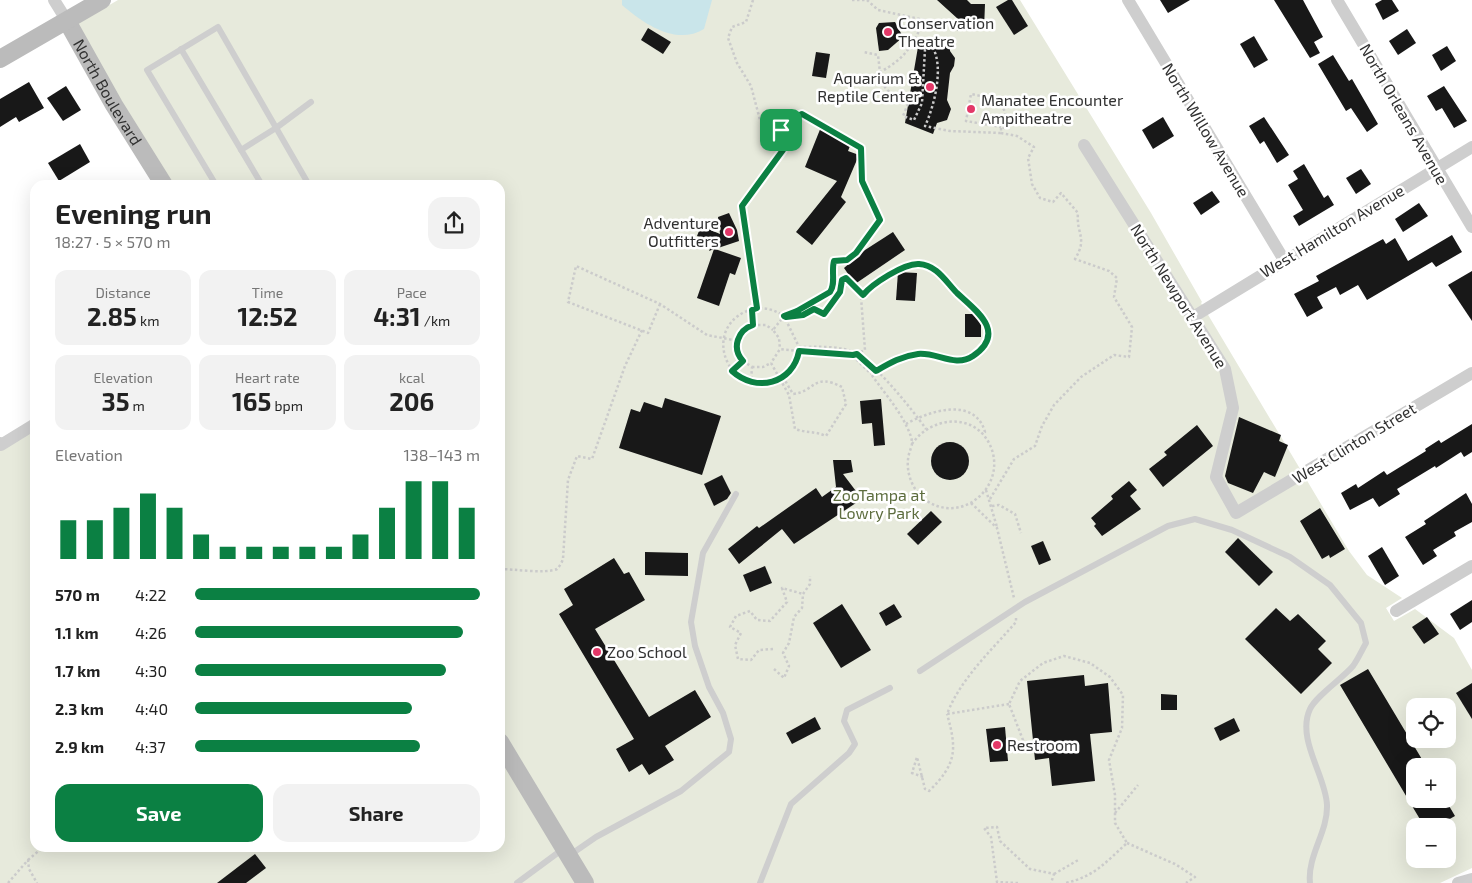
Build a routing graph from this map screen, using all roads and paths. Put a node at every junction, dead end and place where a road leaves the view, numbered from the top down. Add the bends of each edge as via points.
1 (54, 0) edge
2 (102, 0) edge
3 (753, 0) edge
4 (852, 0) edge
5 (1128, 0) edge
6 (1337, 0) edge
7 (67, 21) junction
8 (181, 49) junction
9 (863, 52) dead end
10 (0, 59) edge
11 (880, 72) junction
12 (311, 102) dead end
13 (1001, 127) junction
14 (276, 128) junction
15 (781, 130) junction
16 (1000, 133) junction
17 (1084, 144) dead end
18 (1472, 147) edge
19 (241, 150) junction
20 (1436, 168) junction
21 (161, 180) edge
22 (213, 180) edge
23 (259, 180) edge
24 (306, 180) edge
25 (1472, 227) edge
26 (1284, 260) junction
27 (863, 295) junction
28 (660, 304) junction
29 (757, 308) junction
30 (752, 310) junction
31 (785, 316) junction
32 (1193, 317) junction
33 (753, 325) junction
34 (642, 330) junction
35 (773, 330) junction
36 (725, 337) junction
37 (738, 341) junction
38 (780, 349) junction
39 (799, 349) junction
40 (857, 354) junction
41 (853, 355) junction
42 (743, 361) junction
43 (771, 363) junction
44 (752, 367) junction
45 (732, 371) junction
46 (876, 371) junction
47 (1472, 372) edge
48 (871, 374) junction
49 (782, 378) junction
50 (751, 383) junction
51 (918, 417) junction
52 (906, 424) junction
53 (30, 427) edge
54 (926, 428) junction
55 (982, 434) junction
56 (1, 444) edge
57 (912, 444) junction
58 (986, 490) junction
59 (736, 494) dead end
60 (990, 499) junction
61 (971, 503) junction
62 (992, 506) junction
63 (1236, 513) joint
64 (997, 528) junction
65 (1021, 533) dead end
66 (1472, 566) edge
67 (505, 569) edge
68 (810, 576) dead end
69 (803, 594) junction
70 (1015, 603) dead end
71 (1396, 611) dead end
72 (1016, 615) dead end
73 (772, 649) dead end
74 (774, 669) dead end
75 (920, 671) dead end
76 (890, 688) dead end
77 (1009, 704) junction
78 (948, 714) junction
79 (505, 750) edge
80 (1021, 750) dead end
81 (923, 777) junction
82 (1138, 785) dead end
83 (1115, 813) junction
84 (1127, 843) junction
85 (37, 852) edge
86 (566, 852) junction
87 (1080, 859) dead end
88 (28, 860) junction
89 (1054, 874) junction
90 (1472, 879) edge
91 (8, 883) edge
92 (37, 883) edge
93 (516, 883) edge
94 (585, 883) edge
95 (760, 883) edge
96 (1018, 883) edge
97 (1050, 883) edge
98 (1066, 883) edge
99 (1186, 883) edge
100 (1310, 883) edge
101 (1458, 883) edge

1 - 7 street, North Boulevard
2 - 7 street
3 - 15 path via 746,22 732,27 728,38 737,63 751,86 760,120
4 - 11 path via 867,0 878,10 924,20 914,42 898,62
5 - 26 street, North Willow Avenue
6 - 20 street, North Orleans Avenue
7 - 10 street
7 - 21 street, North Boulevard
8 - 14 lane via 218,27
8 - 19 lane
8 - 22 lane via 147,70
9 - 11 path via 878,54
11 - 16 path via 884,86 894,98 908,104 903,116 914,120 922,103 925,49 933,48 938,57 934,105 925,126 950,131
12 - 14 lane
13 - 13 path via 1005,128 1004,110 994,99 971,94 966,121
13 - 16 path
14 - 19 lane
14 - 24 lane
15 - 29 path via 783,150 742,206
15 - 31 path via 780,125 802,114 861,148 862,181 880,220 856,253 847,260 834,261 830,292
16 - 60 path via 1018,136 1034,147 1028,158 1032,184 1040,198 1052,202 1060,193 1078,213 1077,226 1082,238 1075,258 1109,271 1117,278 1114,297 1132,327 1129,357 1114,355 1081,377 1054,405 1035,446 1014,459
17 - 32 street, North Newport Avenue
18 - 20 street, West Hamilton Avenue
19 - 23 lane
20 - 25 street, North Orleans Avenue
20 - 26 street, West Hamilton Avenue
26 - 32 street, West Hamilton Avenue
27 - 31 path via 846,278 824,314 814,309 803,315
27 - 40 path via 865,350
27 - 46 path via 902,268 919,264 938,271 981,314 988,328 983,347 961,361 920,353 899,358
28 - 34 path via 648,333
28 - 34 path via 576,266 568,302
28 - 36 path via 707,335
29 - 30 path
29 - 31 path
30 - 33 path
30 - 36 path via 736,318
31 - 35 path
31 - 39 path
32 - 63 street, North Newport Avenue via 1225,369 1233,408 1216,477
33 - 35 path
33 - 37 path via 742,331
34 - 67 path via 592,460 577,456 568,480 561,564 548,571
35 - 38 path via 779,338
36 - 37 path
36 - 45 path via 725,357
37 - 42 path via 738,353
38 - 39 path
38 - 43 path
39 - 40 path via 841,349
39 - 41 path
39 - 49 path via 792,368
40 - 41 path
40 - 46 path
41 - 48 path
42 - 44 path
42 - 45 path
43 - 44 path
43 - 49 path
44 - 50 path
45 - 50 path
46 - 48 path
46 - 51 path
47 - 63 street, West Clinton Street
48 - 52 path
49 - 49 path via 793,394 821,381 842,386 846,404 826,436 818,432 807,434 795,428
49 - 50 path via 769,383
51 - 52 path
51 - 54 path
51 - 55 path via 952,409 962,410 983,423 985,432
52 - 57 path
53 - 56 street
54 - 55 path via 940,422 955,421
54 - 57 path
55 - 58 path via 991,447 995,463 994,475
57 - 61 path via 907,463 916,492 942,507
58 - 60 path
58 - 61 path
59 - 86 lane via 703,553 691,622 703,671 723,713 731,739 729,752 681,791
60 - 62 path
61 - 64 path
62 - 64 path
62 - 65 path via 1015,514
64 - 70 path
66 - 71 street
68 - 69 path via 810,584
69 - 73 path via 782,588 787,602 770,621 757,620 750,611 736,616 730,626 741,633 735,645 738,659 751,660 759,650
69 - 74 path via 802,608 794,617 790,643 783,653 789,666 784,678
72 - 78 path via 1016,622 968,676 953,699
75 - 100 lane via 1025,602 1168,526 1195,520 1232,530 1290,557 1330,585 1361,623 1366,643 1353,666 1310,709 1307,728 1311,754 1327,805 1322,835 1312,862
76 - 95 lane via 847,710 844,721 855,744 791,804
77 - 78 path
77 - 80 path via 1023,740
77 - 83 path via 1020,681 1042,663 1064,656 1090,663 1110,677 1123,695 1122,728 1109,760
78 - 81 path via 954,741 953,759 929,791 925,789
79 - 86 street
81 - 81 path via 919,764 917,757 912,773
82 - 83 path
83 - 84 path via 1115,823
84 - 98 path via 1102,867 1085,878
84 - 99 path via 1175,864 1195,877
85 - 88 path
86 - 93 lane
86 - 94 street
87 - 89 path
88 - 91 path
88 - 92 path
89 - 96 path via 1030,869 1000,841 997,827 984,828 991,837 997,882
89 - 97 path
90 - 101 street

